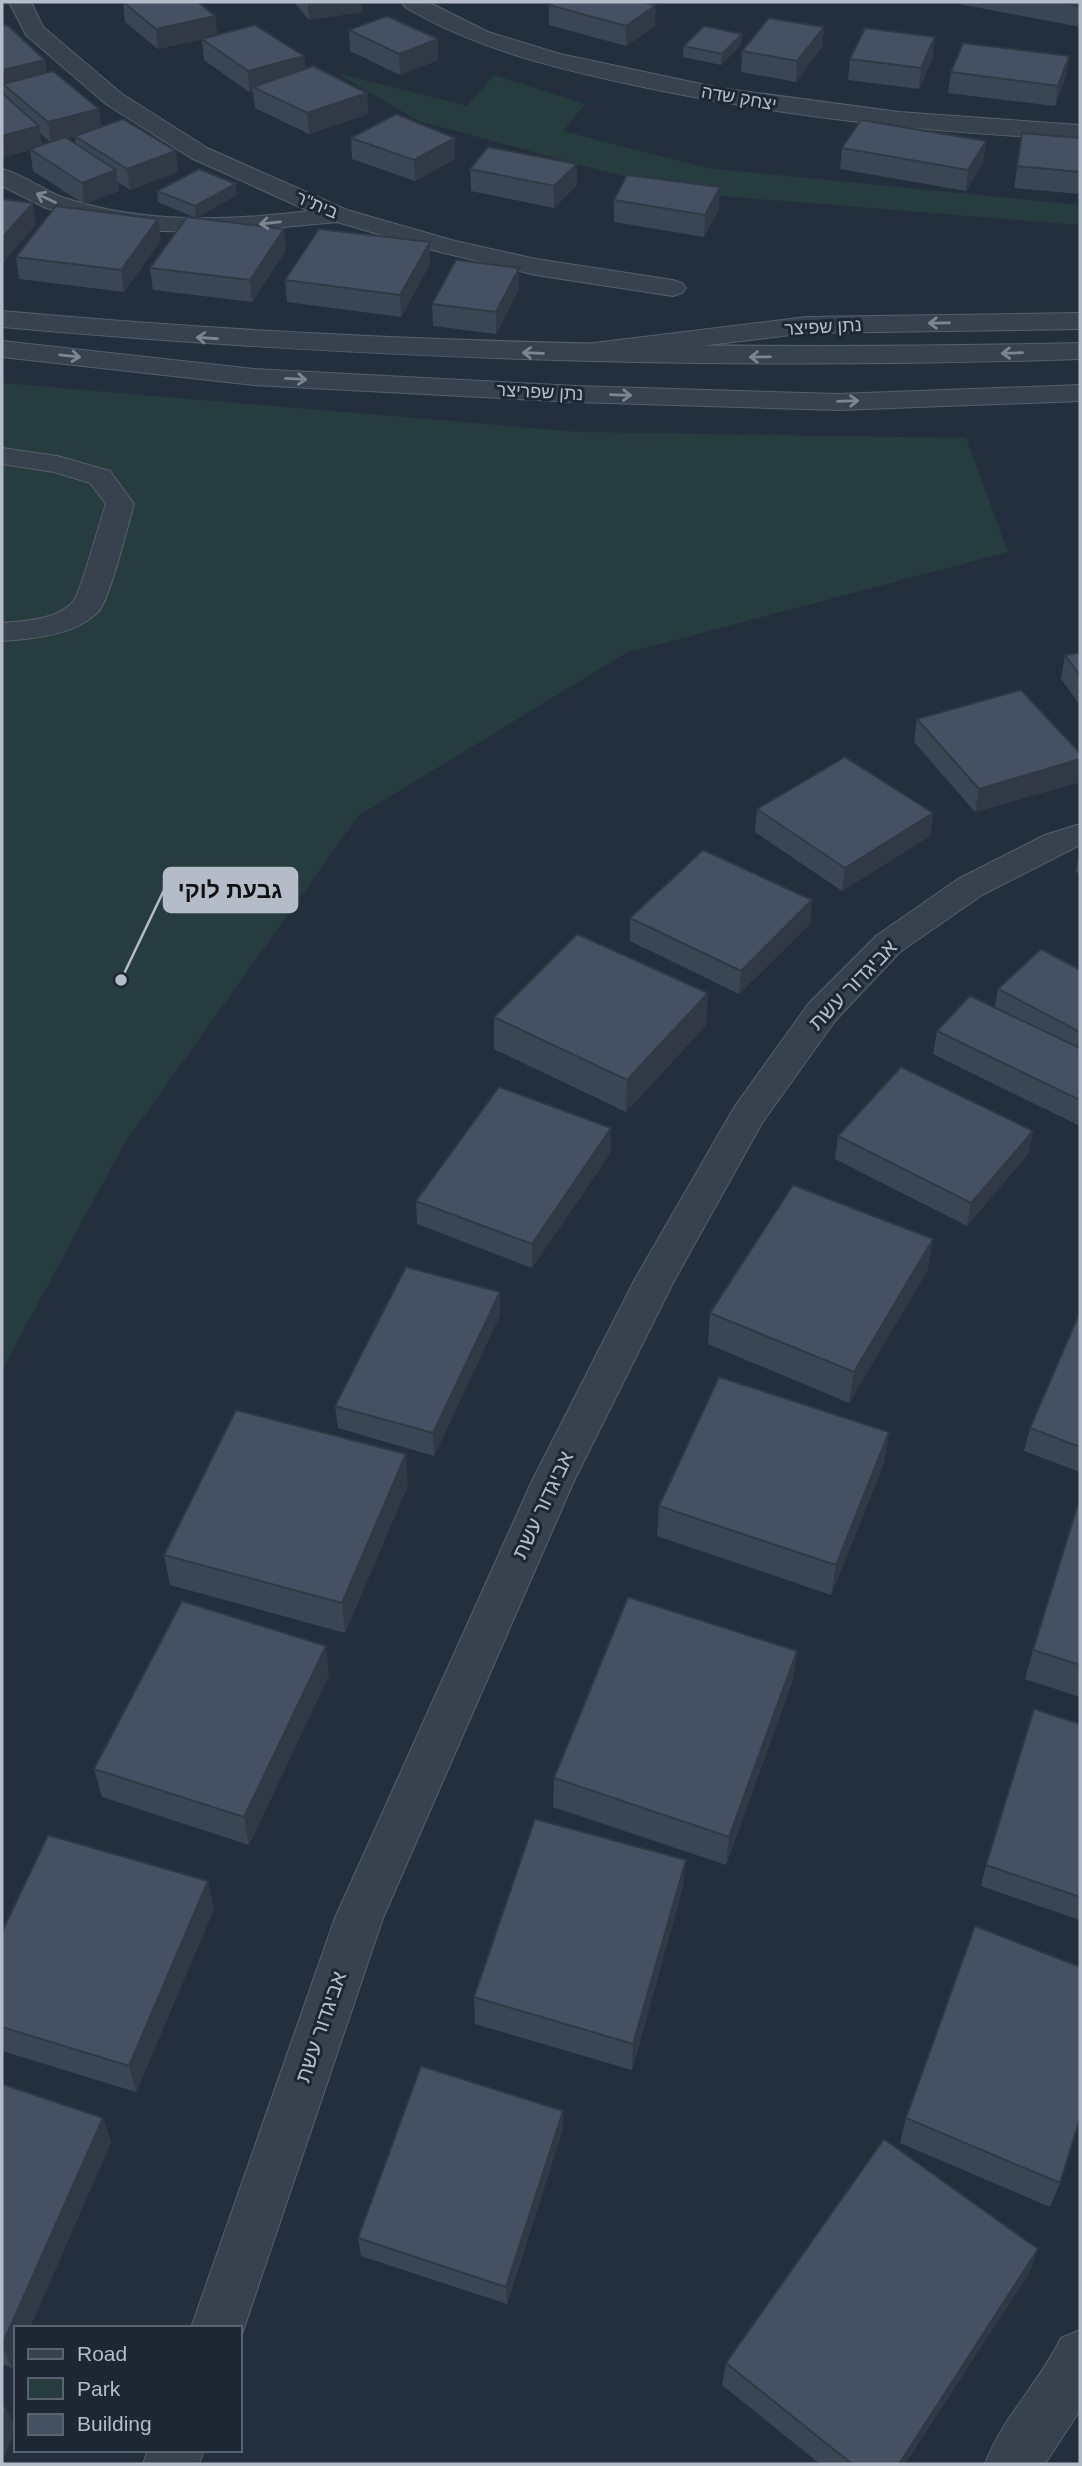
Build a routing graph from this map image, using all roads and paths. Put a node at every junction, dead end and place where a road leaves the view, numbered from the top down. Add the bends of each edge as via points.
1 (20, 2) edge
2 (413, 2) edge
3 (1080, 132) edge
4 (2, 176) edge
5 (338, 215) junction
6 (673, 288) dead end
7 (2, 319) edge
8 (1080, 321) edge
9 (2, 349) edge
10 (1080, 351) edge
11 (566, 354) junction
12 (1080, 393) edge
13 (2, 456) edge
14 (2, 632) edge
15 (1080, 834) edge
16 (219, 2326) edge
17 (1080, 2357) edge
18 (1013, 2464) edge

1 - 5 street, בית"ר via 34,30 114,99 199,153
2 - 3 street, יצחק שדה via 442,22 522,52 653,83 813,111 968,127
5 -> 4 street via 262,225 125,220 53,202
5 - 6 street, בית"ר via 536,267
11 -> 7 street, נתן שפריצר via 214,338
8 -> 11 street, נתן שפיצר via 806,325
9 -> 12 street, נתן שפריצר via 254,377 576,394 838,402
10 -> 11 street, נתן שפריצר via 743,357
13 - 14 street via 57,464 100,477 120,504 88,605 67,620
15 - 16 street, אביגדור עשת via 970,887 888,944 821,1012 741,1127 655,1279 553,1481 359,1918
17 - 18 street

